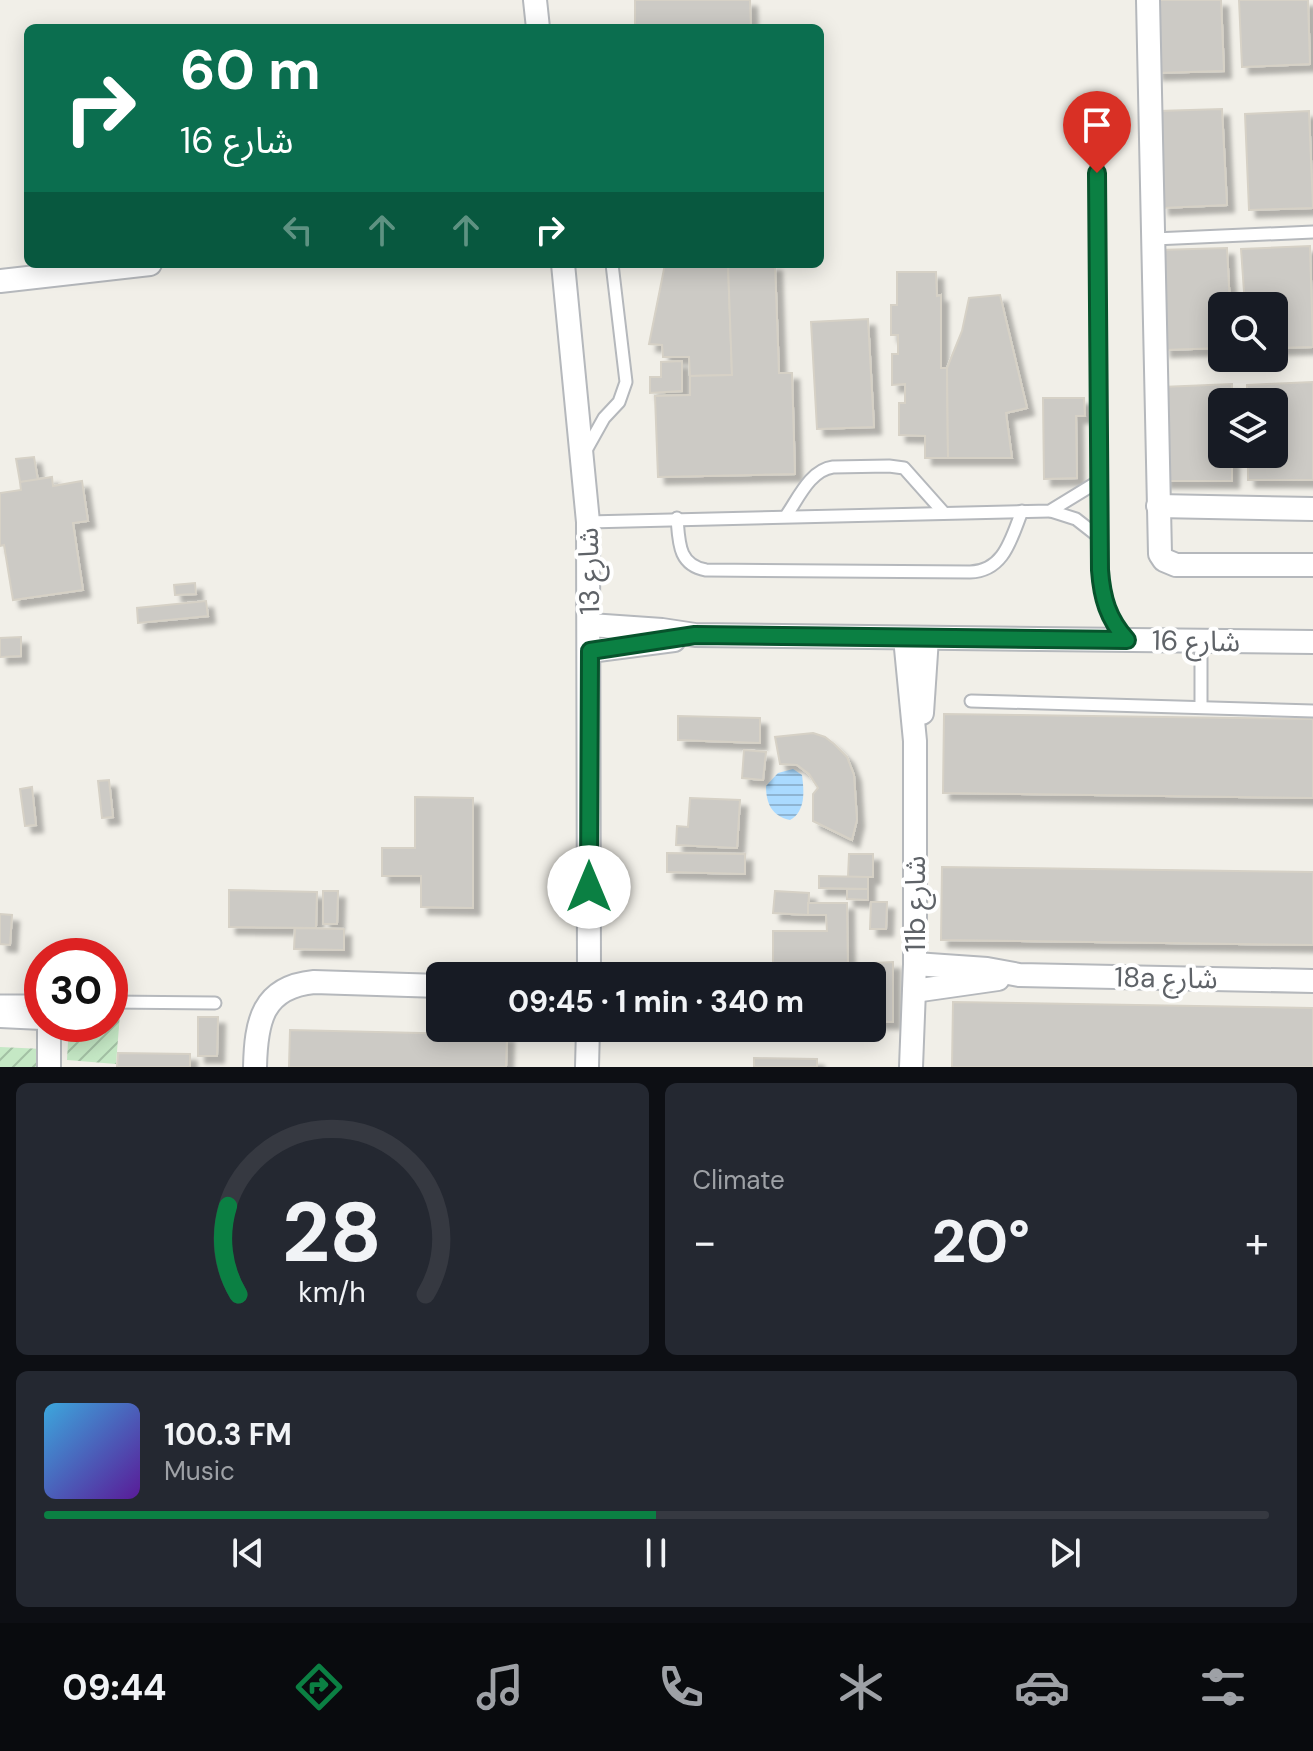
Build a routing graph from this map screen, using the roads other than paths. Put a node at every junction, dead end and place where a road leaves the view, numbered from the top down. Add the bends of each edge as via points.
1 (535, 0) edge
2 (1148, 0) edge
3 (538, 24) edge
4 (1097, 143) dead end
5 (1313, 232) edge
6 (1154, 239) junction
7 (115, 268) edge
8 (563, 268) edge
9 (612, 268) edge
10 (0, 281) edge
11 (582, 460) junction
12 (1099, 481) junction
13 (1158, 506) junction
14 (1313, 509) edge
15 (1022, 511) junction
16 (1050, 511) junction
17 (944, 513) junction
18 (786, 516) junction
19 (677, 518) junction
20 (588, 522) junction
21 (1099, 537) junction
22 (1313, 565) edge
23 (590, 625) junction
24 (695, 635) junction
25 (916, 638) junction
26 (1127, 640) junction
27 (1201, 641) junction
28 (1313, 642) edge
29 (590, 651) junction
30 (971, 701) dead end
31 (1201, 707) junction
32 (1313, 711) edge
33 (589, 962) edge
34 (915, 964) junction
35 (1019, 975) junction
36 (1313, 981) edge
37 (426, 986) edge
38 (914, 991) junction
39 (0, 1001) edge
40 (24, 1001) edge
41 (128, 1002) edge
42 (215, 1003) dead end
43 (0, 1016) edge
44 (24, 1017) edge
45 (49, 1042) edge
46 (588, 1042) edge
47 (49, 1067) edge
48 (255, 1067) edge
49 (587, 1067) edge
50 (911, 1067) edge

1 - 3 street
2 - 6 street
4 - 12 lane
5 - 6 lane
6 - 13 street
7 - 10 street
8 - 11 street, شارع 13
9 - 11 lane via 626,382
11 - 20 street, شارع 13
12 - 16 lane
12 - 21 lane
13 - 14 street
13 - 22 street via 1158,548 1169,564
15 - 16 lane
15 - 17 lane
15 - 19 lane via 1000,560 981,572 697,569 680,550
16 - 21 lane via 1076,519
17 - 18 lane
17 - 18 lane via 904,468 875,466 820,471
18 - 19 lane
19 - 20 lane
20 - 23 street, شارع 13
21 - 26 lane via 1104,602
23 - 24 street, شارع 16
23 - 29 street, شارع 13
24 - 25 street, شارع 16
24 - 29 street, شارع 16
25 - 26 street, شارع 16
25 - 34 street, 11b شارع via 922,709 915,741
26 - 27 street, شارع 16
27 - 28 street, شارع 16
27 - 31 lane
29 - 33 street, شارع 13
30 - 31 lane
31 - 32 lane
34 - 35 street, 18a شارع
34 - 38 street, 11b شارع
35 - 36 street, 18a شارع
35 - 38 street, 18a شارع
37 - 48 street via 314,982 283,990 262,1014
38 - 50 street, 11b شارع
39 - 40 lane
41 - 42 lane
43 - 44 street
45 - 47 street
46 - 49 street

